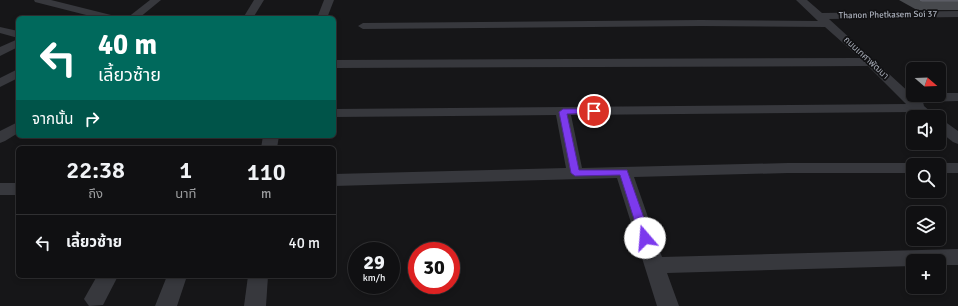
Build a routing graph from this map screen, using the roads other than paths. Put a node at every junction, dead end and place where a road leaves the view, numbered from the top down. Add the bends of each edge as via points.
1 (39, 0) edge
2 (87, 0) edge
3 (156, 0) edge
4 (259, 0) edge
5 (329, 0) edge
6 (801, 0) edge
7 (72, 8) junction
8 (958, 14) edge
9 (103, 16) edge
10 (135, 16) edge
11 (249, 16) edge
12 (323, 16) edge
13 (819, 16) junction
14 (829, 24) junction
15 (363, 26) dead end
16 (0, 30) edge
17 (16, 34) edge
18 (16, 43) edge
19 (0, 52) edge
20 (871, 62) junction
21 (336, 64) edge
22 (16, 74) edge
23 (0, 83) edge
24 (958, 97) edge
25 (918, 108) junction
26 (921, 110) edge
27 (563, 112) junction
28 (336, 113) edge
29 (0, 122) edge
30 (16, 125) edge
31 (16, 126) edge
32 (946, 130) edge
33 (0, 138) edge
34 (958, 139) edge
35 (906, 168) edge
36 (946, 168) edge
37 (958, 168) edge
38 (624, 172) junction
39 (575, 173) junction
40 (336, 180) edge
41 (0, 189) edge
42 (16, 189) edge
43 (958, 257) edge
44 (654, 265) junction
45 (107, 278) edge
46 (176, 278) edge
47 (258, 278) edge
48 (95, 299) dead end
49 (166, 306) edge
50 (255, 306) edge
51 (668, 306) edge

1 - 7 street
2 - 7 street
3 - 10 street
4 - 11 street
5 - 12 street
6 - 13 street, ถนนเทศาพัฒนา
7 - 9 street
8 - 13 street, Thanon Phetkasem Soi 37
13 - 14 street, ถนนเทศาพัฒนา
14 - 15 street
14 - 20 street, ถนนเทศาพัฒนา
16 - 17 street
18 - 19 street
20 - 21 street
20 - 25 street, ถนนเทศาพัฒนา
22 - 23 street
24 - 25 street via 914,98
25 - 26 street, ถนนเทศาพัฒนา
25 - 27 street
27 - 28 street
27 - 39 street
29 - 30 street
31 - 33 street
32 - 34 street
35 - 38 street
36 - 37 street
38 - 39 street
38 - 44 street
39 - 40 street
41 - 42 street
43 - 44 street
44 - 51 street
45 - 48 street
46 - 49 street
47 - 50 street

